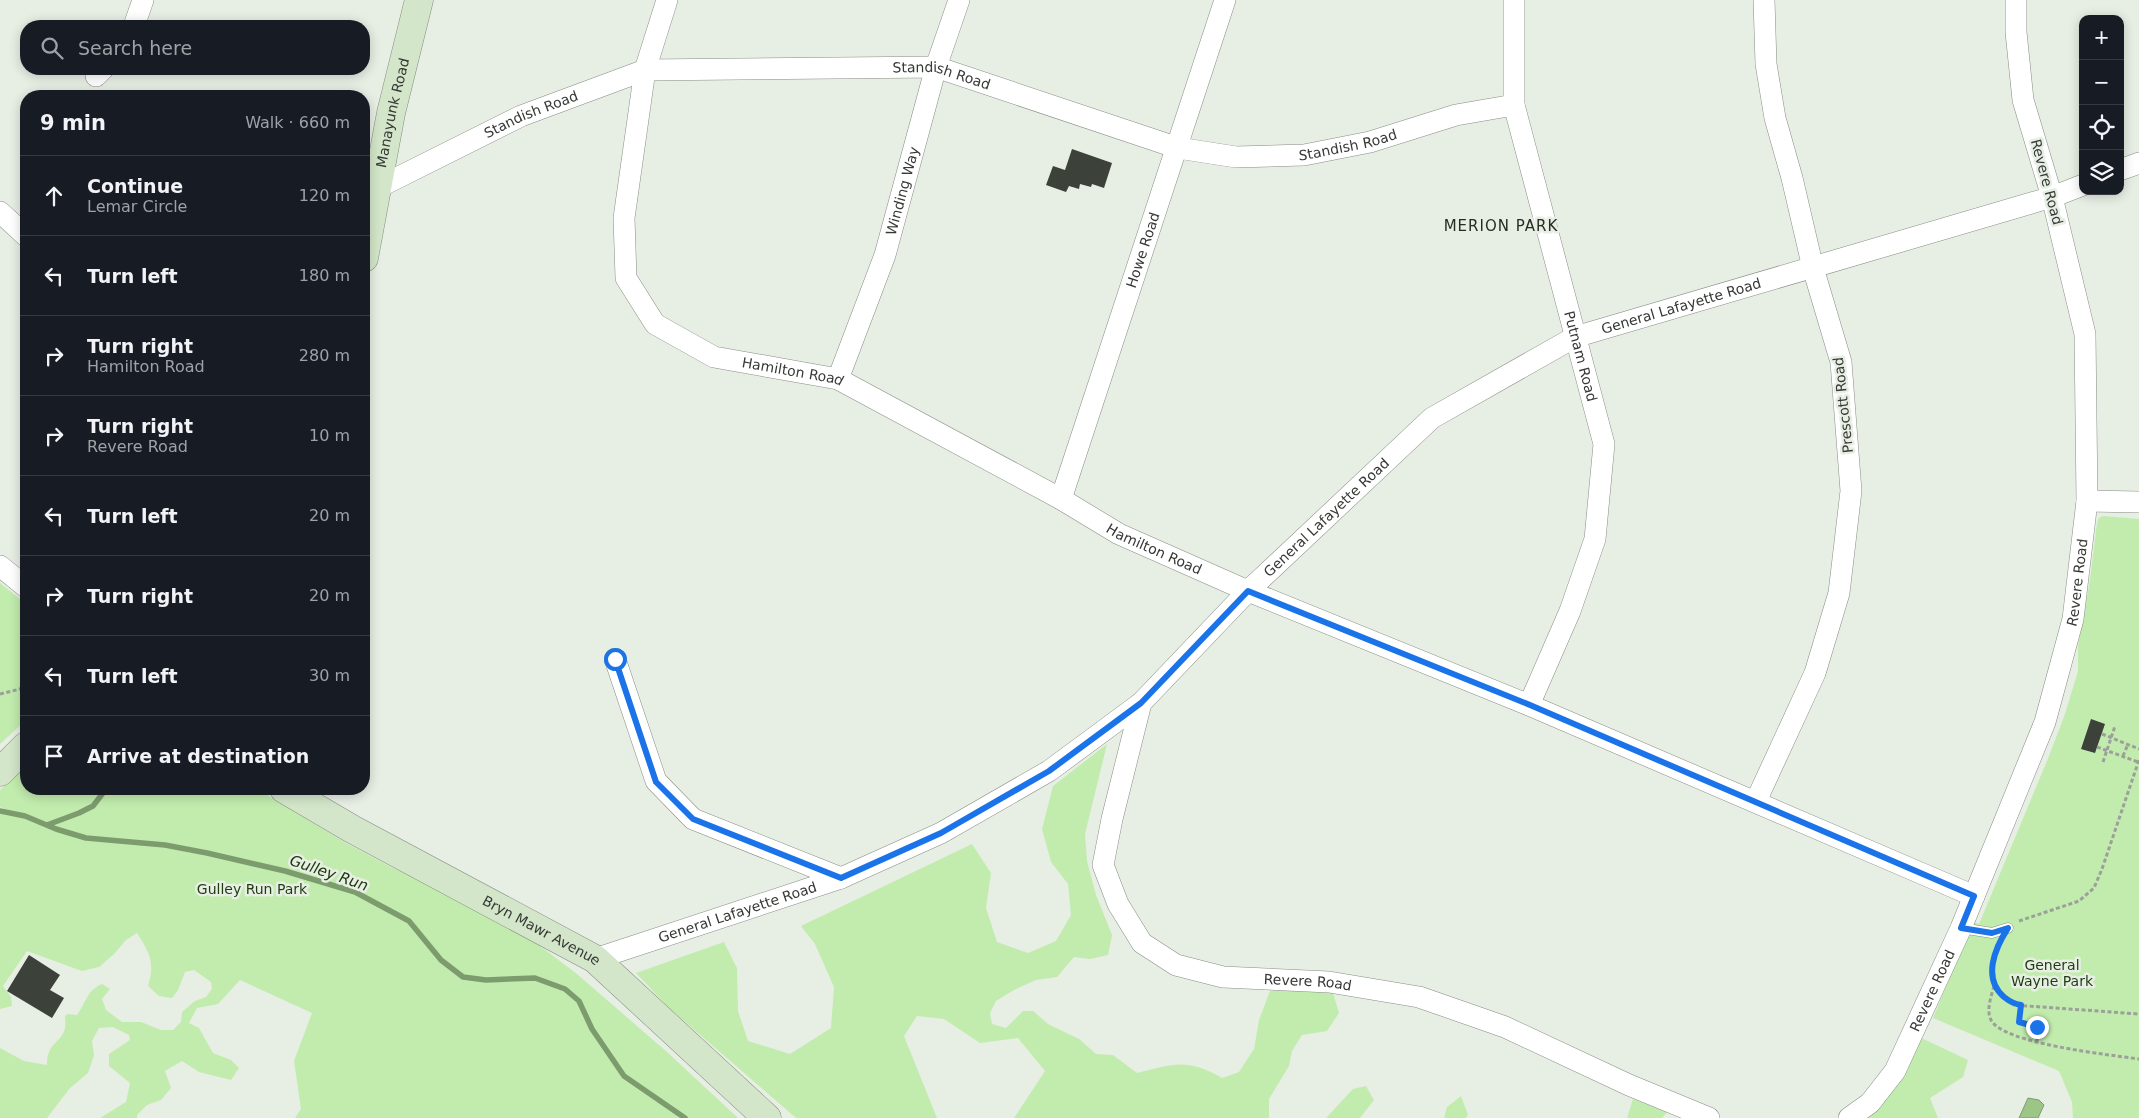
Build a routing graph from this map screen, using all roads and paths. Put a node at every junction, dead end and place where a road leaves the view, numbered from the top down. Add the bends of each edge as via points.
1 (142, 0) edge
2 (419, 0) edge
3 (667, 0) edge
4 (959, 0) edge
5 (1225, 0) edge
6 (1514, 0) edge
7 (1764, 0) edge
8 (2016, 0) edge
9 (136, 20) edge
10 (936, 67) junction
11 (646, 70) junction
12 (1514, 105) junction
13 (1178, 148) junction
14 (2139, 163) edge
15 (2124, 169) edge
16 (2079, 186) edge
17 (377, 188) junction
18 (2052, 196) junction
19 (0, 212) edge
20 (370, 226) edge
21 (20, 230) edge
22 (1813, 268) junction
23 (1575, 337) junction
24 (838, 379) junction
25 (1061, 499) junction
26 (2087, 501) junction
27 (2139, 502) edge
28 (0, 566) edge
29 (20, 582) edge
30 (1248, 591) junction
31 (615, 659) dead end
32 (20, 689) edge
33 (0, 694) edge
34 (1141, 703) junction
35 (1530, 705) junction
36 (2116, 726) dead end
37 (2102, 734) dead end
38 (2111, 738) junction
39 (2128, 744) junction
40 (2097, 747) dead end
41 (2139, 749) edge
42 (2107, 751) junction
43 (20, 752) edge
44 (2123, 756) junction
45 (2139, 761) edge
46 (2104, 762) dead end
47 (0, 772) edge
48 (294, 795) edge
49 (1756, 802) junction
50 (841, 878) junction
51 (1974, 896) junction
52 (1961, 928) junction
53 (2008, 928) junction
54 (595, 959) junction
55 (1994, 986) junction
56 (2021, 1005) junction
57 (2139, 1014) edge
58 (2037, 1042) junction
59 (2139, 1059) edge
60 (768, 1118) edge
61 (1709, 1118) edge
62 (1849, 1118) edge

1 - 9 street
2 - 17 street, Manayunk Road
3 - 11 street, Hamilton Road
4 - 10 street, Winding Way
5 - 13 street, Howe Road
6 - 12 street, Putnam Road
7 - 22 street, Prescott Road via 1766,64 1775,118
8 - 18 street, Revere Road via 2016,32 2024,100
10 - 11 street, Standish Road
10 - 13 street, Standish Road
10 - 24 street, Winding Way via 885,255
11 - 17 street, Standish Road via 521,116
11 - 24 street, Hamilton Road via 624,218 626,278 655,324 714,357
12 - 13 street, Standish Road via 1456,116 1370,142 1304,155 1236,157
12 - 23 street, Putnam Road
13 - 25 street, Howe Road
14 - 15 street
16 - 18 street, General Lafayette Road
17 - 20 street, Manayunk Road
18 - 22 street, General Lafayette Road
18 - 26 street, Revere Road via 2085,334
19 - 21 street
22 - 23 street, General Lafayette Road
22 - 49 street, Prescott Road via 1840,362 1851,491 1839,593 1815,673
23 - 30 street, General Lafayette Road via 1432,418
23 - 35 street, Putnam Road via 1604,444 1595,539 1570,611
24 - 25 street, Hamilton Road
25 - 30 street, Hamilton Road via 1120,534
26 - 27 street
26 - 51 street, Revere Road via 2073,619 2045,722
28 - 29 street
30 - 34 street, General Lafayette Road
30 - 35 street, Hamilton Road
31 - 50 street via 656,782 693,819
32 - 33 path
34 - 50 street, General Lafayette Road via 1049,771 941,833
34 - 61 street, Revere Road via 1103,865 1118,904 1142,943 1176,965 1223,977 1329,982 1419,997 1505,1027
35 - 49 street, Hamilton Road
36 - 38 path
37 - 38 path
38 - 39 path
38 - 42 path
39 - 41 path
39 - 44 path
40 - 42 path
42 - 44 path
42 - 46 path
43 - 47 street
44 - 45 path
45 - 53 path via 2094,888 2079,901 2031,916
48 - 54 street, Bryn Mawr Avenue
49 - 51 street, Hamilton Road
50 - 54 street, General Lafayette Road
51 - 52 street, Revere Road
52 - 53 lane via 1992,933
52 - 62 street, Revere Road via 1895,1071 1870,1103
53 - 55 path via 1993,958
54 - 60 street, Bryn Mawr Avenue
55 - 56 path via 2002,996
55 - 58 path via 1988,1013 1991,1022 2001,1030
56 - 57 path
56 - 58 path via 2019,1022 2037,1027
58 - 59 path

